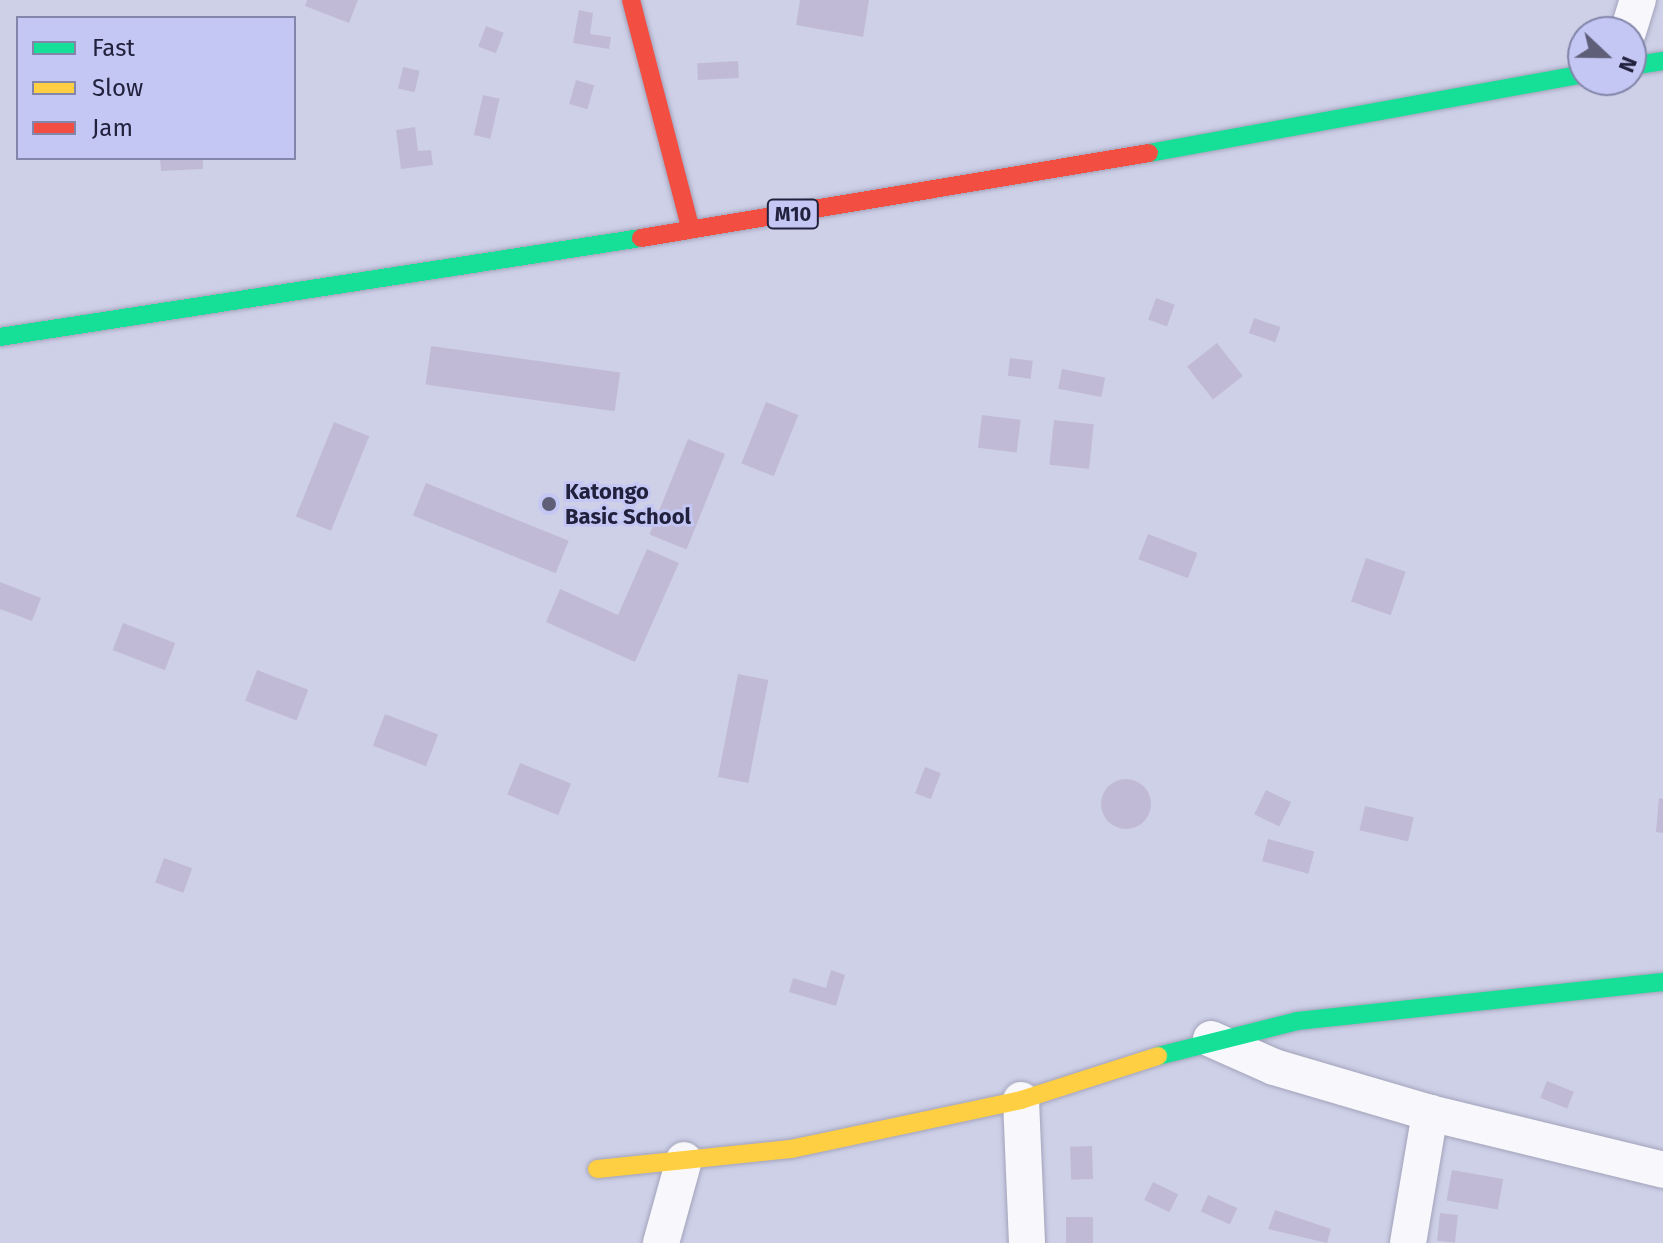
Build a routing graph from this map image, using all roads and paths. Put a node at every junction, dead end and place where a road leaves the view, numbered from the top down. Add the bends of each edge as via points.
1 (631, 0) edge
2 (1567, 77) edge
3 (690, 227) junction
4 (0, 337) edge
5 (1663, 982) edge
6 (1211, 1039) junction
7 (1021, 1100) junction
8 (1430, 1113) junction
9 (684, 1160) junction
10 (597, 1169) dead end
11 (1663, 1170) edge
12 (661, 1243) edge
13 (1027, 1243) edge
14 (1408, 1243) edge

1 - 3 main road
2 - 3 main road, M10 via 865,204
3 - 4 main road, M10
5 - 6 main road via 1297,1021
6 - 7 main road
6 - 8 street via 1274,1067
7 - 9 main road via 791,1149
7 - 13 street
8 - 11 street
8 - 14 street
9 - 10 main road
9 - 12 street

